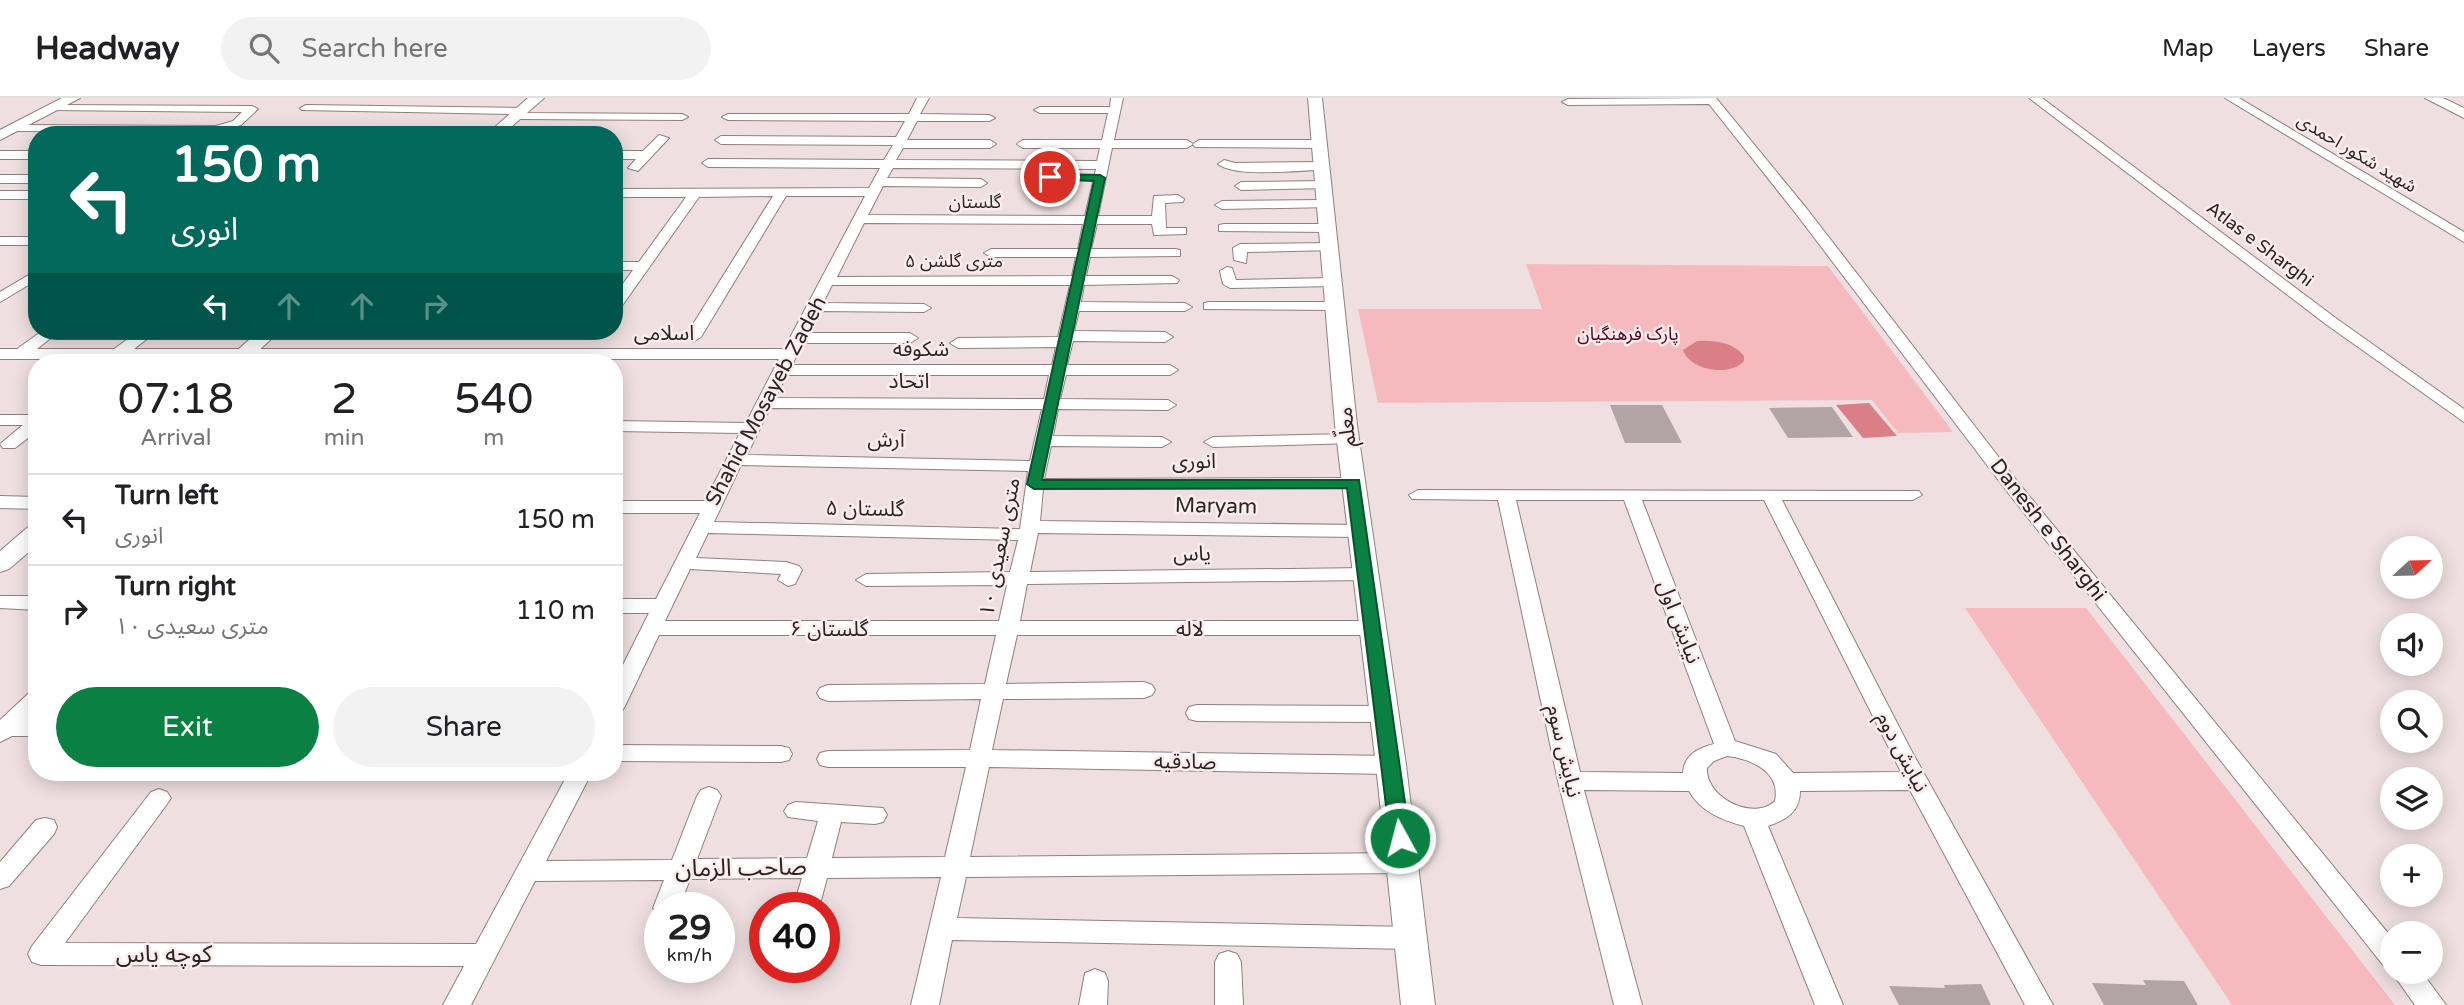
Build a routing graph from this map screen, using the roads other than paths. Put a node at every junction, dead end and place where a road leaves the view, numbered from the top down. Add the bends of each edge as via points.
1 (73, 98) edge
2 (537, 98) edge
3 (923, 98) edge
4 (1315, 98) edge
5 (2035, 98) edge
6 (2231, 98) edge
7 (2432, 98) edge
8 (1711, 99) edge
9 (1569, 102) dead end
10 (1116, 104) edge
11 (590, 107) dead end
12 (647, 107) dead end
13 (54, 108) junction
14 (306, 108) dead end
15 (1041, 110) dead end
16 (2460, 110) edge
17 (519, 113) junction
18 (580, 117) junction
19 (638, 117) junction
20 (658, 117) junction
21 (728, 117) dead end
22 (913, 117) junction
23 (989, 118) dead end
24 (0, 121) edge
25 (603, 122) junction
26 (21, 125) junction
27 (70, 126) edge
28 (227, 126) edge
29 (504, 126) edge
30 (594, 126) edge
31 (649, 127) dead end
32 (673, 127) dead end
33 (0, 136) edge
34 (663, 138) dead end
35 (721, 140) dead end
36 (899, 142) junction
37 (990, 144) dead end
38 (1107, 144) junction
39 (1023, 145) dead end
40 (0, 155) edge
41 (28, 155) edge
42 (623, 155) edge
43 (648, 155) junction
44 (708, 163) dead end
45 (889, 163) junction
46 (1224, 164) dead end
47 (634, 168) dead end
48 (1102, 171) junction
49 (1000, 177) dead end
50 (27, 179) dead end
51 (4, 181) edge
52 (981, 183) dead end
53 (1241, 186) dead end
54 (876, 187) junction
55 (782, 192) junction
56 (623, 193) edge
57 (695, 193) junction
58 (0, 195) edge
59 (28, 195) edge
60 (1326, 196) junction
61 (1222, 205) dead end
62 (1179, 206) dead end
63 (1158, 216) junction
64 (860, 219) junction
65 (1091, 220) junction
66 (18, 226) dead end
67 (1224, 228) dead end
68 (1181, 231) dead end
69 (2464, 238) edge
70 (0, 239) edge
71 (28, 241) edge
72 (991, 253) dead end
73 (1084, 253) junction
74 (1175, 253) dead end
75 (1241, 254) dead end
76 (623, 266) edge
77 (641, 266) junction
78 (1229, 277) dead end
79 (28, 280) edge
80 (1172, 280) dead end
81 (829, 281) junction
82 (1078, 281) junction
83 (623, 293) edge
84 (1334, 294) junction
85 (25, 296) dead end
86 (1, 297) edge
87 (1073, 306) junction
88 (1209, 306) dead end
89 (816, 307) junction
90 (1185, 307) dead end
91 (924, 308) dead end
92 (693, 337) dead end
93 (1165, 337) dead end
94 (800, 338) junction
95 (910, 338) dead end
96 (1065, 339) junction
97 (39, 340) edge
98 (137, 340) edge
99 (259, 340) edge
100 (958, 343) dead end
101 (0, 354) edge
102 (19, 354) junction
103 (28, 354) edge
104 (117, 354) edge
105 (243, 354) edge
106 (792, 354) junction
107 (623, 355) edge
108 (0, 368) edge
109 (783, 370) junction
110 (1059, 370) junction
111 (1170, 370) dead end
112 (766, 403) junction
113 (1051, 404) junction
114 (1168, 405) dead end
115 (2464, 417) edge
116 (0, 420) edge
117 (28, 422) edge
118 (623, 426) edge
119 (753, 428) junction
120 (28, 429) edge
121 (1348, 439) junction
122 (1043, 441) junction
123 (1163, 442) dead end
124 (1213, 442) dead end
125 (9, 444) dead end
126 (733, 460) junction
127 (1036, 475) junction
128 (1354, 484) junction
129 (1418, 495) dead end
130 (1506, 495) junction
131 (1631, 495) junction
132 (1770, 495) junction
133 (1913, 495) dead end
134 (0, 502) edge
135 (28, 503) edge
136 (623, 507) edge
137 (710, 507) junction
138 (701, 527) junction
139 (1029, 531) junction
140 (1360, 531) junction
141 (28, 540) edge
142 (682, 563) junction
143 (0, 564) edge
144 (1366, 574) junction
145 (1018, 579) junction
146 (788, 580) dead end
147 (866, 580) dead end
148 (0, 603) edge
149 (28, 603) edge
150 (623, 606) edge
151 (662, 606) junction
152 (651, 628) junction
153 (1373, 628) junction
154 (1007, 630) junction
155 (623, 687) edge
156 (1144, 690) dead end
157 (994, 691) junction
158 (828, 693) dead end
159 (28, 706) edge
160 (1197, 713) dead end
161 (1385, 714) junction
162 (28, 729) edge
163 (2, 730) edge
164 (1727, 748) junction
165 (623, 753) edge
166 (781, 754) dead end
167 (979, 758) junction
168 (828, 759) dead end
169 (1391, 765) junction
170 (1570, 780) junction
171 (575, 781) edge
172 (1917, 781) junction
173 (1695, 782) junction
174 (1788, 782) junction
175 (709, 796) dead end
176 (159, 798) dead end
177 (796, 811) dead end
178 (832, 813) junction
179 (875, 815) dead end
180 (1754, 818) junction
181 (45, 827) dead end
182 (1403, 863) junction
183 (956, 865) junction
184 (816, 867) junction
185 (681, 869) junction
186 (527, 871) junction
187 (0, 879) edge
188 (673, 892) edge
189 (810, 892) edge
190 (942, 929) junction
191 (1411, 938) junction
192 (2380, 942) edge
193 (483, 955) junction
194 (1228, 962) dead end
195 (2415, 984) edge
196 (457, 1005) edge
197 (925, 1005) edge
198 (1229, 1005) edge
199 (1418, 1005) edge
200 (1628, 1005) edge
201 (1829, 1005) edge
202 (2039, 1005) edge
203 (2432, 1005) edge

1 - 13 street
2 - 17 street
3 - 22 street, Shahid Mosayeb Zadeh
4 - 60 street, معلّم
5 - 115 street, Atlas e Sharghi
6 - 69 street, شهید شکور احمدی
7 - 16 street
8 - 9 street
8 - 192 street, Danesh e Sharghi via 2015,489
10 - 15 street
10 - 38 street, ۱۰ متری سعیدی
11 - 18 street
12 - 19 street
13 - 26 street
13 - 28 street via 252,110
14 - 17 street
17 - 18 street
17 - 29 street
18 - 25 street
19 - 20 street
19 - 25 street
20 - 31 street
20 - 32 street via 682,117
21 - 22 street
22 - 23 street
22 - 36 street, Shahid Mosayeb Zadeh
24 - 26 street
25 - 30 street
26 - 27 street
26 - 33 street
34 - 43 street
35 - 36 street
36 - 37 street
36 - 45 street, Shahid Mosayeb Zadeh
38 - 39 street
38 - 48 street, ۱۰ متری سعیدی
38 - 60 street via 1193,144
40 - 41 street
42 - 43 street
43 - 47 street
44 - 45 street
45 - 48 street
45 - 54 street, Shahid Mosayeb Zadeh
46 - 60 street via 1279,162
48 - 49 street
48 - 65 street, ۱۰ متری سعیدی
50 - 51 street
52 - 54 street
53 - 60 street
54 - 55 street
54 - 64 street, Shahid Mosayeb Zadeh
55 - 57 street
55 - 92 street
56 - 57 street
57 - 77 street
58 - 59 street
60 - 61 street
60 - 67 street
60 - 75 street
60 - 84 street, معلّم
62 - 63 street, گلستان
63 - 65 street, گلستان
63 - 68 street via 1159,232
64 - 65 street, گلستان
64 - 81 street, Shahid Mosayeb Zadeh
65 - 73 street, ۱۰ متری سعیدی
66 - 70 street
70 - 71 street
72 - 73 street
73 - 74 street
73 - 82 street, ۱۰ متری سعیدی
76 - 77 street
77 - 83 street
78 - 84 street
79 - 86 street
80 - 82 street, ۵ متری گلشن
81 - 82 street, ۵ متری گلشن
81 - 89 street, Shahid Mosayeb Zadeh
82 - 87 street, ۱۰ متری سعیدی
84 - 88 street
84 - 121 street, معلّم
85 - 86 street
87 - 90 street
87 - 96 street, ۱۰ متری سعیدی
89 - 91 street
89 - 94 street, Shahid Mosayeb Zadeh
93 - 96 street
94 - 95 street
94 - 106 street, Shahid Mosayeb Zadeh
96 - 100 street
96 - 110 street, ۱۰ متری سعیدی
97 - 102 street
98 - 104 street
99 - 105 street
101 - 102 street, اسلامی
102 - 103 street, اسلامی
102 - 108 street
106 - 107 street, اسلامی
106 - 109 street, Shahid Mosayeb Zadeh
109 - 110 street, شکوفه
109 - 112 street, Shahid Mosayeb Zadeh
110 - 111 street, شکوفه
110 - 113 street, ۱۰ متری سعیدی
112 - 113 street, اتحاد
112 - 119 street, Shahid Mosayeb Zadeh
113 - 114 street
113 - 122 street, ۱۰ متری سعیدی
116 - 117 street
118 - 119 street
119 - 126 street, Shahid Mosayeb Zadeh
120 - 125 street
121 - 124 street
121 - 128 street, معلّم
122 - 123 street
122 - 127 street, ۱۰ متری سعیدی
126 - 127 street, آرش
126 - 137 street, Shahid Mosayeb Zadeh
127 - 128 street, انوری
127 - 139 street, ۱۰ متری سعیدی
128 - 140 street, معلّم
129 - 130 street
130 - 131 street
130 - 170 street, نیایش سوم
131 - 132 street
131 - 164 street, نیایش اول
132 - 133 street
132 - 172 street, نیایش دوم
134 - 135 street
136 - 137 street
137 - 138 street, Shahid Mosayeb Zadeh
138 - 139 street, گلستان ۵
138 - 142 street, Shahid Mosayeb Zadeh
139 - 140 street, Maryam
139 - 145 street, ۱۰ متری سعیدی
140 - 144 street, معلّم
141 - 143 street
142 - 146 street via 786,568 792,570
142 - 151 street, Shahid Mosayeb Zadeh
144 - 145 street, یاس
144 - 153 street, معلّم
145 - 147 street, یاس
145 - 154 street, ۱۰ متری سعیدی
148 - 149 street
150 - 151 street
151 - 152 street, Shahid Mosayeb Zadeh
152 - 154 street, گلستان ۶
152 - 155 street, Shahid Mosayeb Zadeh
153 - 154 street, لاله
153 - 161 street, معلّم
154 - 157 street, ۱۰ متری سعیدی
156 - 157 street
157 - 158 street
157 - 167 street, ۱۰ متری سعیدی
159 - 163 street
160 - 161 street
161 - 169 street, معلّم
162 - 163 street
164 - 173 street via 1703,755 1694,771
164 - 174 street via 1763,758
165 - 166 street
167 - 168 street, صادقیه
167 - 169 street, صادقیه
167 - 183 street, ۱۰ متری سعیدی
169 - 182 street, معلّم
170 - 173 street
170 - 200 street, نیایش سوم
171 - 186 street
172 - 174 street
172 - 202 street, نیایش دوم
173 - 180 street via 1717,806
174 - 180 street via 1791,793 1781,811
175 - 185 street
176 - 193 street, کوچه یاس via 41,954
177 - 178 street
178 - 179 street
178 - 184 street
180 - 201 street
181 - 187 street
182 - 183 street, صاحب الزمان
182 - 191 street, معلّم
183 - 184 street, صاحب الزمان
183 - 190 street, ۱۰ متری سعیدی
184 - 185 street, صاحب الزمان
184 - 189 street
185 - 186 street, صاحب الزمان
185 - 188 street
186 - 193 street
190 - 191 street
190 - 197 street, ۱۰ متری سعیدی
191 - 199 street, معلّم
193 - 196 street
194 - 198 street
195 - 203 street

